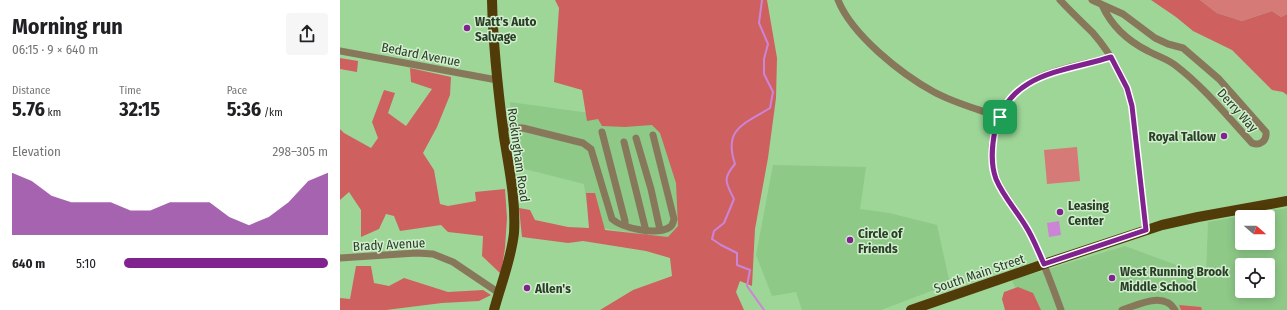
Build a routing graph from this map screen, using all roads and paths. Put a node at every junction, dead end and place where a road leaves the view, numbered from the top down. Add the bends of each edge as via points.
1 (492, 0) edge
2 (838, 0) edge
3 (1060, 0) edge
4 (1092, 0) edge
5 (1102, 4) junction
6 (340, 51) edge
7 (1111, 57) junction
8 (497, 80) junction
9 (1000, 117) junction
10 (503, 127) junction
11 (602, 132) dead end
12 (653, 135) dead end
13 (636, 138) dead end
14 (624, 142) dead end
15 (1287, 201) edge
16 (624, 225) junction
17 (660, 230) junction
18 (1146, 230) junction
19 (646, 231) junction
20 (340, 258) edge
21 (1044, 264) junction
22 (500, 293) junction
23 (494, 309) edge
24 (911, 310) edge
25 (1061, 310) edge
26 (1122, 310) edge
27 (1175, 310) edge

1 - 8 main road, Rockingham Road
2 - 9 street via 845,14 864,36 901,70 939,94
3 - 7 street
4 - 5 street, Derry Way
5 - 5 street, Derry Way via 1123,14 1155,38 1183,48 1209,70 1266,132 1263,142 1252,143 1207,94 1174,64 1125,36 1111,21
6 - 8 street, Bedard Avenue
7 - 9 street via 1059,70 1028,83 1014,95
7 - 18 street via 1125,83 1132,106
8 - 10 main road, Rockingham Road
9 - 21 street via 992,148 996,178 1025,225
10 - 16 street via 522,128 584,143 591,149 612,219
10 - 22 main road, Rockingham Road via 514,223 511,253
11 - 16 street
12 - 17 street via 674,219 669,228
13 - 17 street
14 - 19 street
15 - 18 main road, South Main Street via 1198,217
16 - 19 street
17 - 19 street
18 - 21 main road, South Main Street
20 - 22 street, Brady Avenue via 434,254 453,262
21 - 24 main road, South Main Street
21 - 25 street
22 - 23 main road, Rockingham Road
26 - 27 street via 1155,300 1168,303

